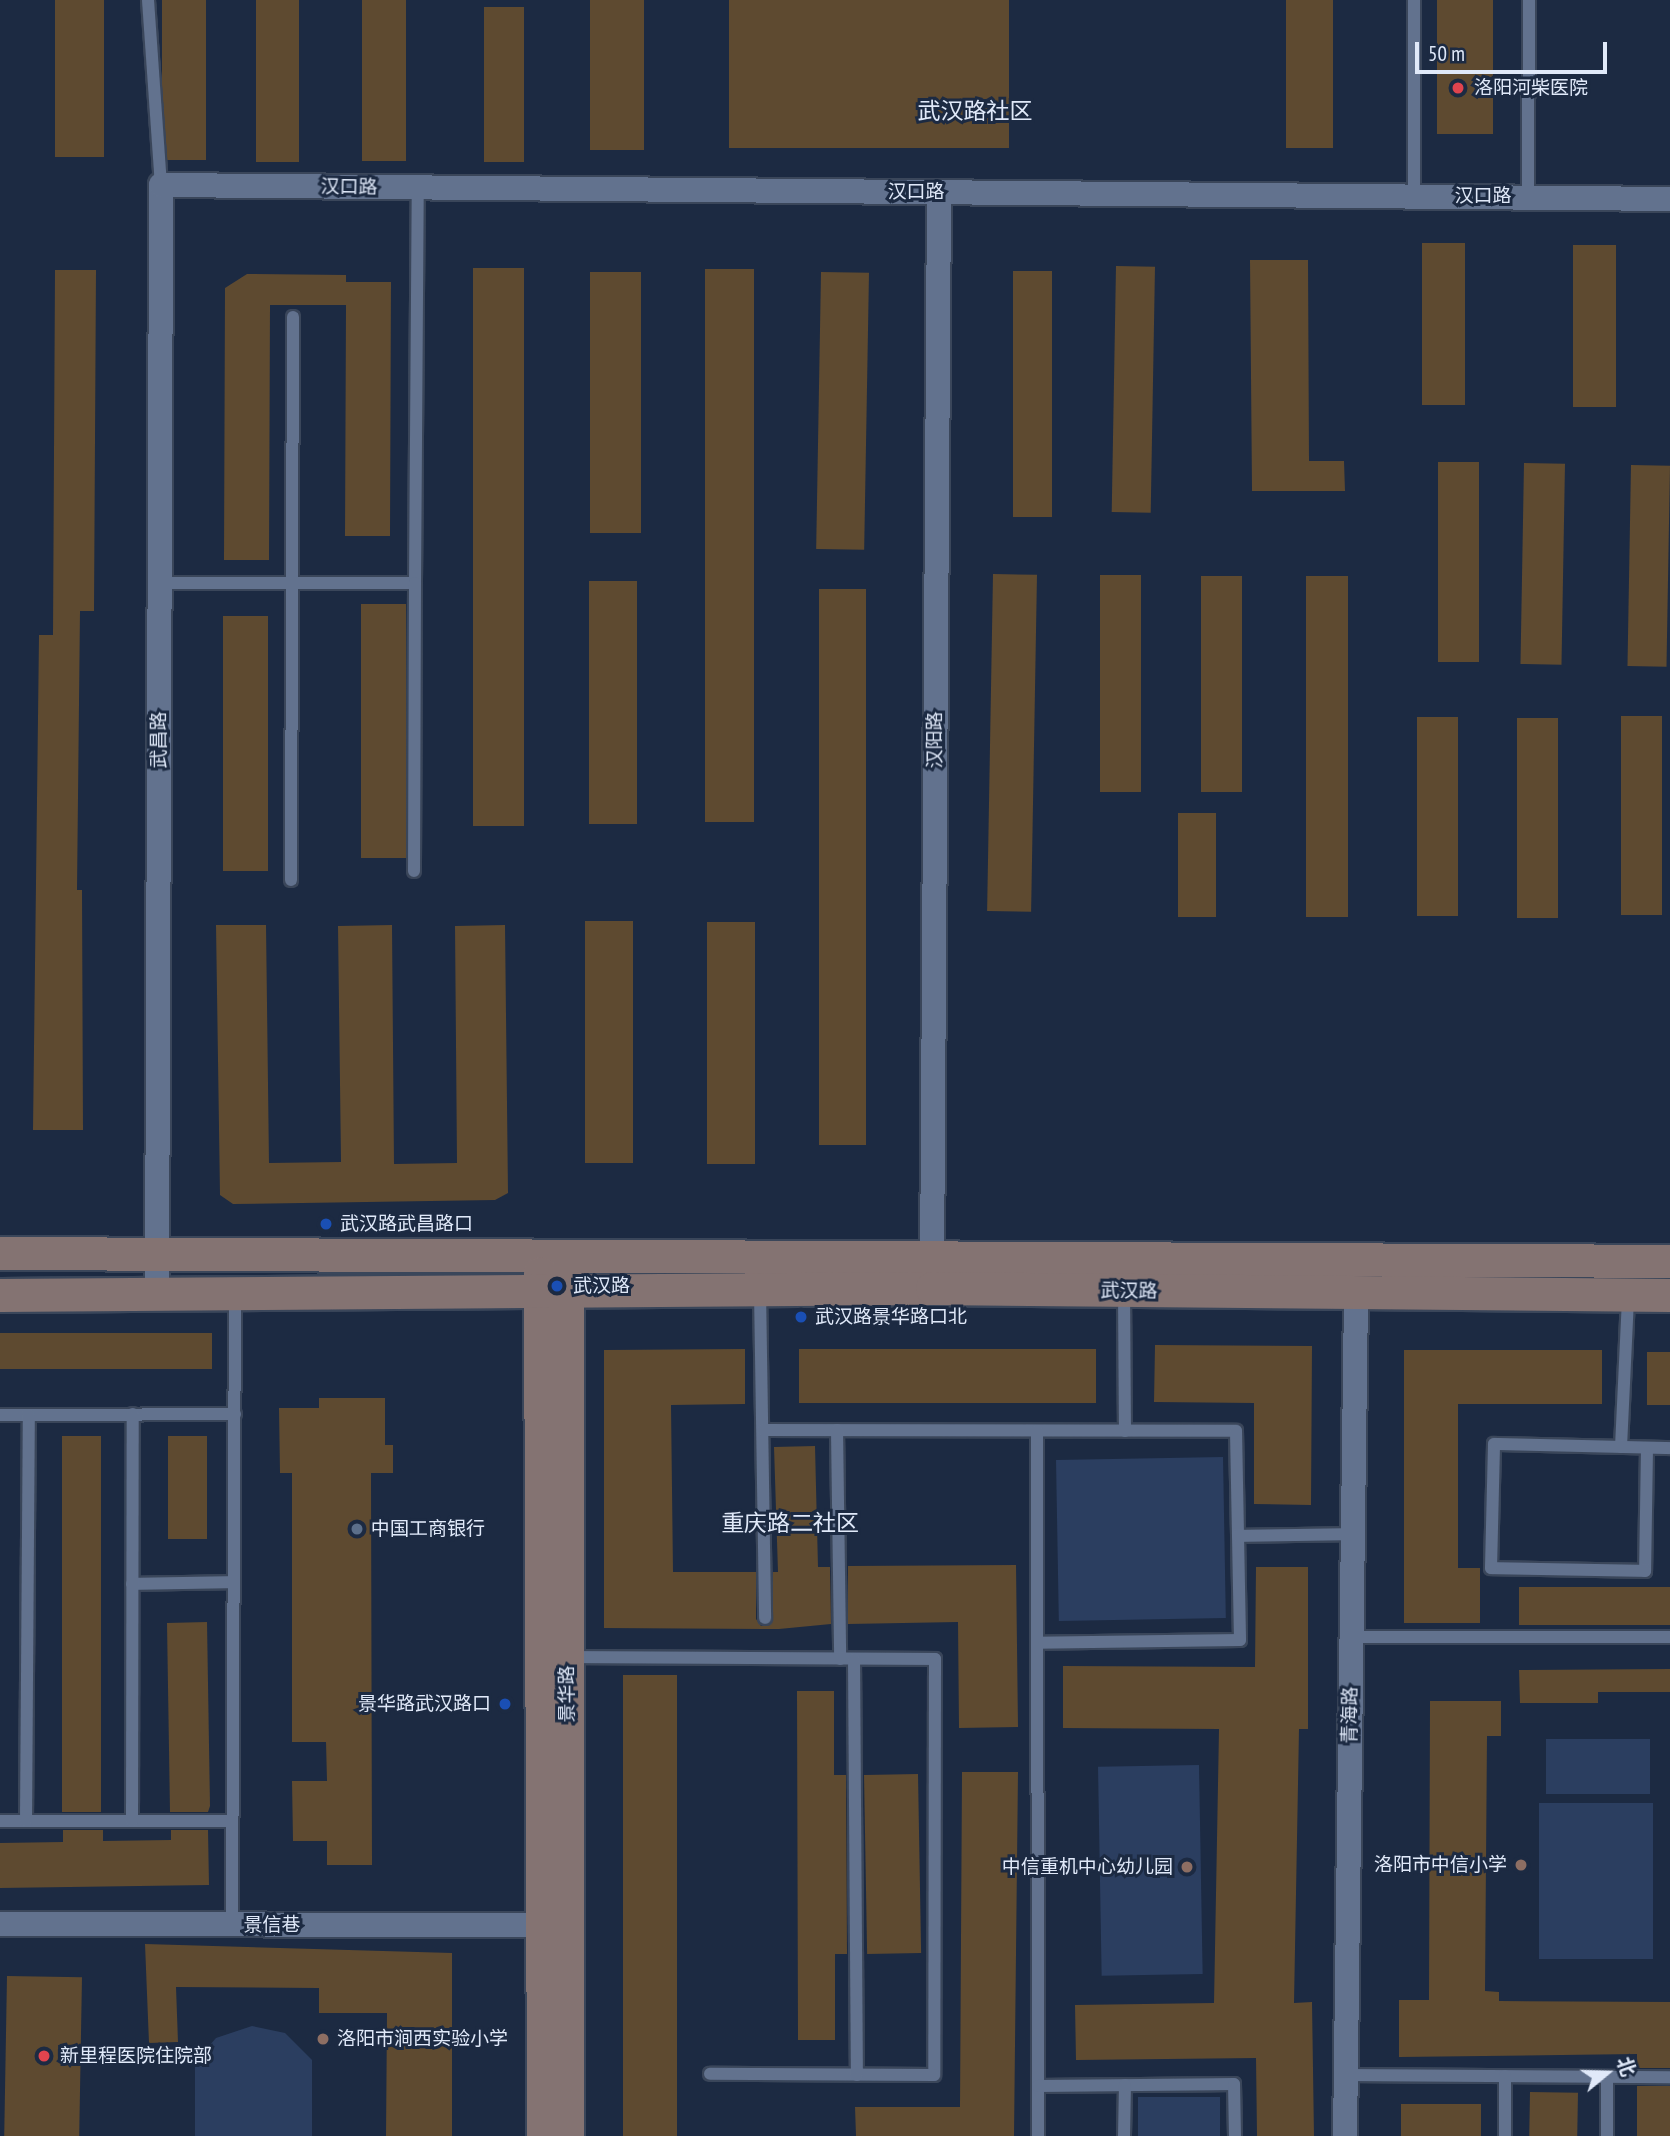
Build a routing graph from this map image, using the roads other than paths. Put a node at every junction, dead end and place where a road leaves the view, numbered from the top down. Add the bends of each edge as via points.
1 (148, 0) edge
2 (1414, 0) edge
3 (1529, 0) edge
4 (161, 185) junction
5 (418, 188) junction
6 (939, 192) junction
7 (1414, 196) junction
8 (1528, 197) junction
9 (1670, 199) edge
10 (293, 317) dead end
11 (160, 583) junction
12 (292, 583) junction
13 (415, 583) junction
14 (414, 871) dead end
15 (291, 880) dead end
16 (0, 1253) edge
17 (553, 1253) junction
18 (157, 1254) junction
19 (932, 1254) junction
20 (1670, 1261) edge
21 (932, 1288) junction
22 (760, 1291) junction
23 (1124, 1291) junction
24 (1356, 1293) junction
25 (554, 1294) junction
26 (0, 1295) edge
27 (157, 1295) junction
28 (235, 1295) junction
29 (1670, 1295) edge
30 (1628, 1296) junction
31 (133, 1414) junction
32 (235, 1414) junction
33 (0, 1415) edge
34 (29, 1415) junction
35 (763, 1430) junction
36 (836, 1430) junction
37 (1037, 1431) junction
38 (1125, 1431) junction
39 (1621, 1447) junction
40 (1647, 1448) junction
41 (1670, 1448) edge
42 (1353, 1534) junction
43 (1238, 1536) junction
44 (234, 1582) junction
45 (132, 1584) junction
46 (765, 1618) dead end
47 (1351, 1637) junction
48 (1670, 1637) edge
49 (1037, 1643) junction
50 (556, 1657) junction
51 (840, 1659) junction
52 (854, 1659) junction
53 (0, 1821) edge
54 (26, 1821) junction
55 (132, 1821) junction
56 (232, 1821) junction
57 (0, 1924) edge
58 (232, 1925) junction
59 (543, 1925) junction
60 (710, 2074) dead end
61 (857, 2075) junction
62 (1345, 2075) junction
63 (1505, 2076) junction
64 (1607, 2077) junction
65 (1670, 2077) edge
66 (1125, 2085) junction
67 (1038, 2086) junction
68 (543, 2136) edge
69 (567, 2136) edge
70 (1038, 2136) edge
71 (1124, 2136) edge
72 (1235, 2136) edge
73 (1345, 2136) edge
74 (1505, 2136) edge
75 (1607, 2136) edge

1 - 4 lane
2 - 7 lane
3 - 8 lane
4 - 5 street, 汉口路
4 - 11 street, 武昌路
5 - 6 street, 汉口路
5 - 13 lane
6 - 7 street, 汉口路
6 - 19 street, 汉阳路
7 - 8 street, 汉口路
8 - 9 street, 汉口路
10 - 12 lane
11 - 12 lane
11 - 18 street, 武昌路
12 - 13 lane
12 - 15 lane
13 - 14 lane
16 - 18 main road, 武汉路
17 - 18 main road, 武汉路
17 - 19 main road, 武汉路
17 - 25 main road, 景华路
18 - 27 street, 武昌路
19 - 20 main road, 武汉路
19 - 21 street, 汉阳路
21 - 22 main road, 武汉路
21 - 23 main road, 武汉路
22 - 25 main road, 武汉路
22 - 35 lane
23 - 24 main road, 武汉路
23 - 38 lane
24 - 30 main road, 武汉路
24 - 42 street, 青海路
25 - 28 main road, 武汉路
25 - 50 main road, 景华路
26 - 27 main road, 武汉路
27 - 28 main road, 武汉路
28 - 32 lane
29 - 30 main road, 武汉路
30 - 39 lane
31 - 32 lane
31 - 34 lane
31 - 45 lane
32 - 44 lane
33 - 34 lane
34 - 54 lane
35 - 36 lane
35 - 46 lane
36 - 37 lane
36 - 51 lane
37 - 38 lane
37 - 49 lane
38 - 43 lane via 1236,1431
39 - 40 lane
39 - 40 lane via 1494,1444 1491,1568 1645,1571
40 - 41 lane
42 - 43 lane
42 - 47 street, 青海路
43 - 49 lane via 1240,1640
44 - 45 lane
44 - 56 lane
45 - 55 lane
47 - 48 lane
47 - 62 street, 青海路
49 - 67 lane
50 - 51 lane
50 - 59 main road, 景华路
50 - 69 main road, 景华路
51 - 52 lane
52 - 61 lane
52 - 61 lane via 935,1660 934,2075
53 - 54 lane
54 - 55 lane
55 - 56 lane
56 - 58 lane
57 - 58 street, 景信巷
58 - 59 street, 景信巷
59 - 68 main road, 景华路
60 - 61 lane
62 - 63 lane
62 - 73 street, 青海路
63 - 64 lane
63 - 74 lane
64 - 65 lane
64 - 75 lane
66 - 67 lane
66 - 71 lane
66 - 72 lane via 1234,2084
67 - 70 lane

